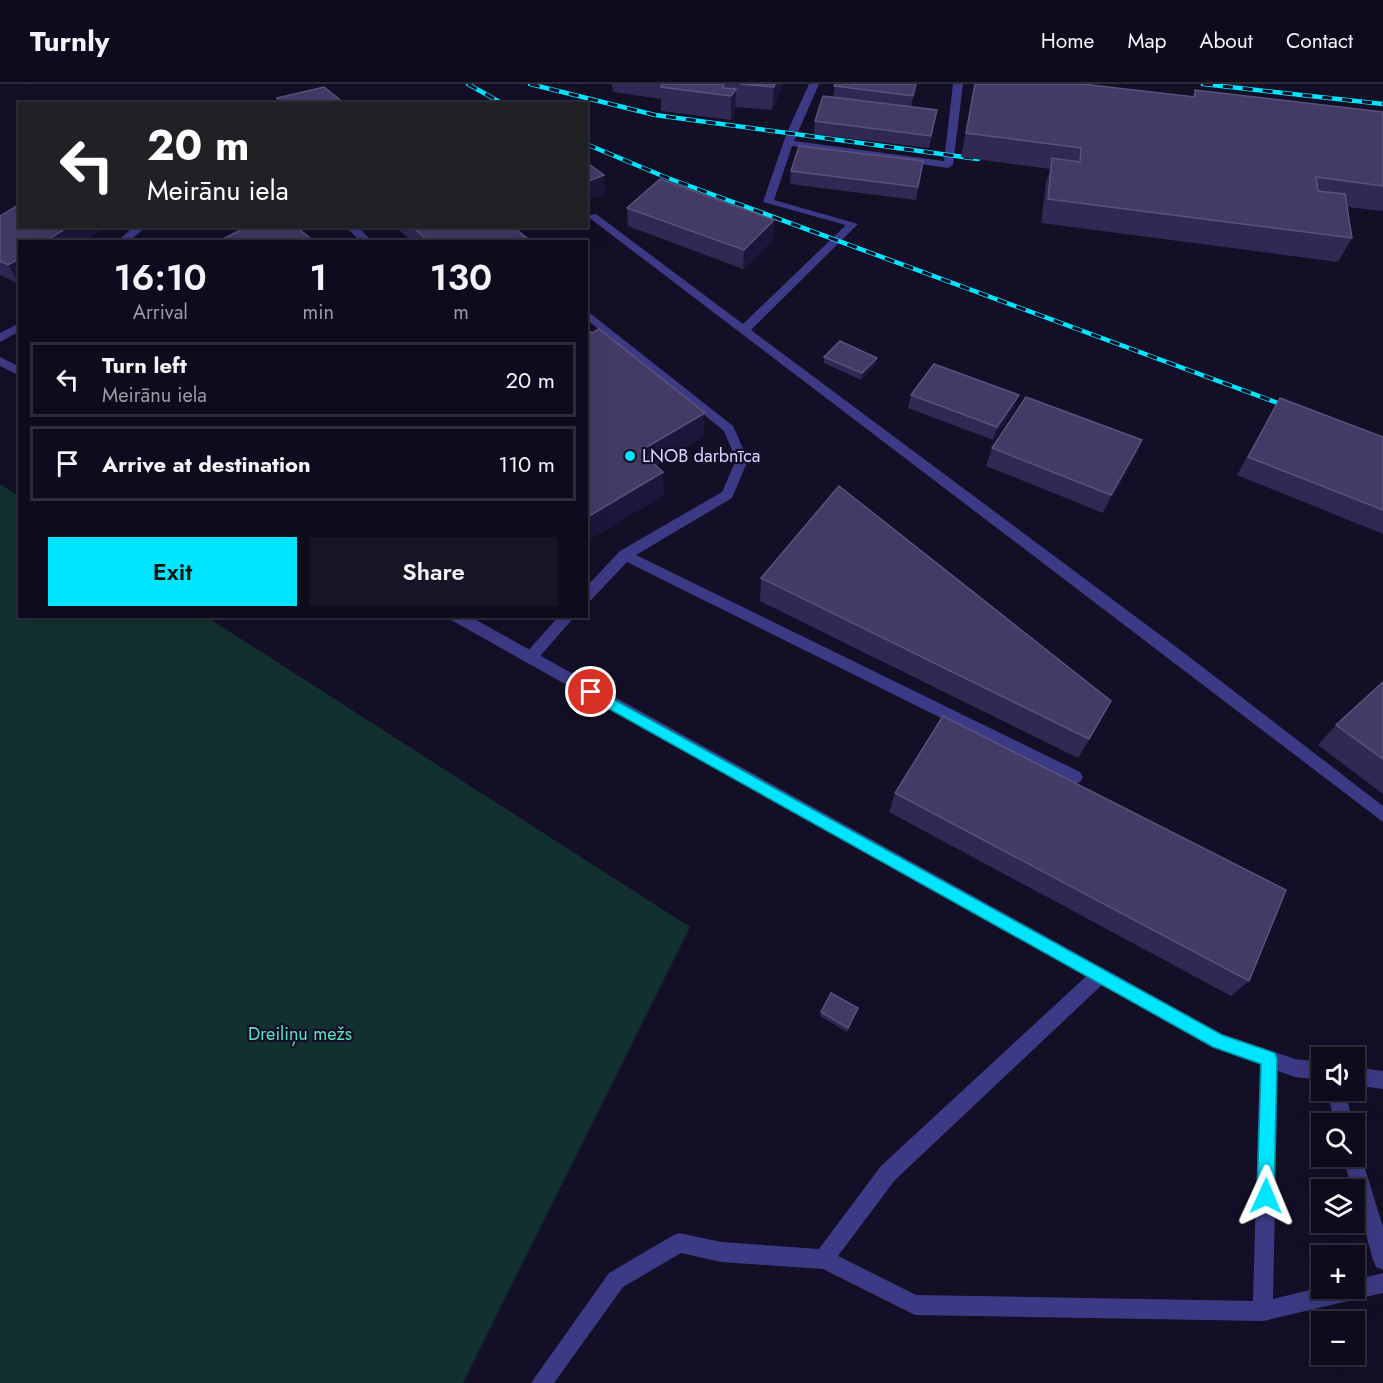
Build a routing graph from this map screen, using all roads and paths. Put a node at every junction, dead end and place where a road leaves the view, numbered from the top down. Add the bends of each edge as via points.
1 (814, 84) edge
2 (958, 84) edge
3 (789, 143) junction
4 (592, 216) dead end
5 (139, 228) edge
6 (352, 228) edge
7 (124, 240) edge
8 (366, 240) edge
9 (588, 315) edge
10 (18, 327) edge
11 (744, 330) junction
12 (0, 338) edge
13 (0, 361) edge
14 (18, 371) edge
15 (625, 555) junction
16 (588, 594) edge
17 (460, 618) edge
18 (565, 618) edge
19 (530, 658) junction
20 (1075, 777) dead end
21 (1383, 815) edge
22 (1099, 976) junction
23 (1269, 1059) junction
24 (1311, 1070) edge
25 (1365, 1078) edge
26 (1383, 1080) edge
27 (1355, 1167) edge
28 (824, 1259) junction
29 (1383, 1260) edge
30 (1383, 1283) edge
31 (1263, 1311) junction
32 (541, 1383) edge

1 - 3 street
2 - 3 street via 948,165
3 - 11 street via 768,202 853,224
4 - 11 street
5 - 7 street
6 - 8 street
9 - 15 street via 729,429 742,460 727,495
10 - 12 street
11 - 21 street
13 - 14 street
15 - 16 street
15 - 20 street
17 - 19 street
18 - 19 street
19 - 22 street
22 - 23 street via 1218,1041
22 - 28 street via 888,1173
23 - 24 street
23 - 31 street
25 - 26 street
27 - 29 street
28 - 31 street via 915,1305
28 - 32 street via 721,1252 679,1243 616,1280
30 - 31 street

